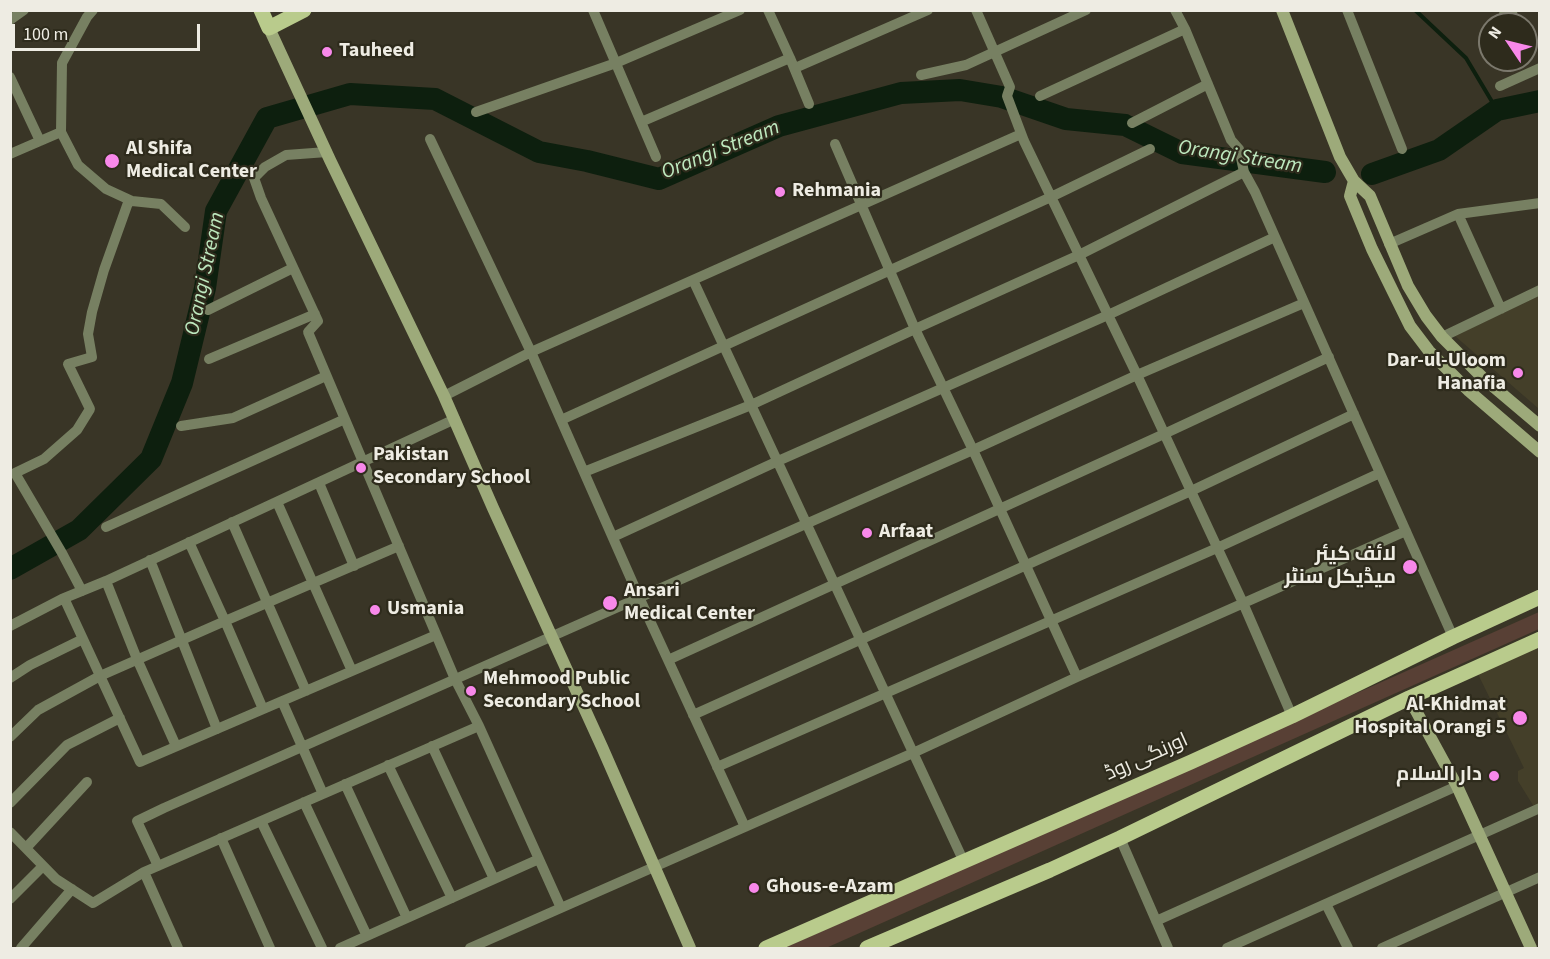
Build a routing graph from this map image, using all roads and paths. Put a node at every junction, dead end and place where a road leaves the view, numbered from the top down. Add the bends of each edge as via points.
1 (24, 10) edge
2 (93, 10) edge
3 (304, 10) edge
4 (593, 10) edge
5 (740, 10) edge
6 (768, 10) edge
7 (928, 10) edge
8 (976, 10) edge
9 (1086, 10) edge
10 (1175, 10) edge
11 (1282, 10) edge
12 (1347, 10) edge
13 (270, 16) edge
14 (10, 20) edge
15 (1185, 29) junction
16 (995, 53) junction
17 (616, 63) junction
18 (792, 63) junction
19 (1539, 68) edge
20 (921, 75) dead end
21 (10, 77) edge
22 (1208, 84) junction
23 (1500, 86) dead end
24 (1040, 96) dead end
25 (809, 104) dead end
26 (476, 112) dead end
27 (641, 122) junction
28 (1132, 123) dead end
29 (61, 132) junction
30 (1023, 137) junction
31 (430, 139) dead end
32 (40, 141) junction
33 (835, 144) dead end
34 (1402, 148) dead end
35 (1150, 149) dead end
36 (10, 154) edge
37 (328, 156) junction
38 (656, 157) dead end
39 (1244, 172) junction
40 (1354, 181) junction
41 (1051, 197) junction
42 (129, 200) junction
43 (1539, 203) edge
44 (861, 204) junction
45 (1458, 214) junction
46 (185, 227) dead end
47 (1275, 237) junction
48 (1389, 244) junction
49 (1079, 255) junction
50 (293, 268) junction
51 (890, 270) junction
52 (693, 280) junction
53 (1539, 290) edge
54 (1304, 303) junction
55 (1501, 309) junction
56 (208, 310) dead end
57 (315, 314) junction
58 (1108, 315) junction
59 (915, 328) junction
60 (1442, 337) junction
61 (724, 345) junction
62 (531, 352) junction
63 (1329, 357) junction
64 (209, 359) dead end
65 (1137, 375) junction
66 (326, 376) junction
67 (944, 389) junction
68 (444, 396) junction
69 (752, 405) junction
70 (1354, 414) junction
71 (345, 419) junction
72 (454, 419) junction
73 (561, 420) junction
74 (181, 426) dead end
75 (1539, 426) edge
76 (1164, 434) junction
77 (974, 450) junction
78 (1539, 452) edge
79 (778, 461) junction
80 (363, 462) junction
81 (584, 472) junction
82 (1380, 473) junction
83 (319, 483) junction
84 (1191, 491) junction
85 (277, 502) junction
86 (1000, 509) junction
87 (232, 522) junction
88 (806, 524) junction
89 (106, 527) dead end
90 (1406, 531) junction
91 (613, 537) junction
92 (189, 542) junction
93 (399, 546) junction
94 (1217, 548) junction
95 (150, 560) junction
96 (1026, 565) junction
97 (354, 566) junction
98 (106, 581) junction
99 (312, 584) junction
100 (835, 584) junction
101 (82, 591) junction
102 (639, 597) junction
103 (1539, 597) edge
104 (64, 598) junction
105 (267, 603) junction
106 (1243, 603) junction
107 (225, 621) junction
108 (1051, 621) junction
109 (10, 626) edge
110 (436, 635) junction
111 (552, 636) junction
112 (1453, 637) junction
113 (83, 639) junction
114 (1539, 639) edge
115 (181, 640) junction
116 (860, 640) junction
117 (138, 659) junction
118 (668, 660) junction
119 (352, 671) junction
120 (100, 676) junction
121 (1077, 677) junction
122 (10, 678) edge
123 (455, 679) junction
124 (306, 691) junction
125 (885, 694) junction
126 (1409, 698) junction
127 (282, 701) junction
128 (263, 709) junction
129 (693, 715) junction
130 (1292, 716) junction
131 (120, 718) junction
132 (478, 726) junction
133 (217, 729) junction
134 (10, 737) edge
135 (176, 746) junction
136 (432, 746) junction
137 (302, 747) junction
138 (912, 753) junction
139 (388, 765) junction
140 (717, 767) junction
141 (87, 782) dead end
142 (345, 784) junction
143 (1457, 786) junction
144 (323, 794) junction
145 (304, 801) junction
146 (10, 803) edge
147 (1539, 808) edge
148 (261, 821) junction
149 (745, 827) junction
150 (11, 835) edge
151 (1479, 835) junction
152 (221, 838) junction
153 (1120, 838) junction
154 (26, 848) junction
155 (539, 859) junction
156 (964, 862) junction
157 (43, 866) junction
158 (158, 866) junction
159 (654, 867) junction
160 (144, 872) junction
161 (1539, 877) edge
162 (494, 879) junction
163 (72, 889) junction
164 (1505, 892) junction
165 (452, 898) junction
166 (10, 899) edge
167 (1326, 904) junction
168 (561, 908) junction
169 (407, 918) junction
170 (1156, 921) junction
171 (367, 936) junction
172 (1539, 945) edge
173 (21, 948) edge
174 (178, 948) edge
175 (270, 948) edge
176 (322, 948) edge
177 (340, 948) edge
178 (470, 948) edge
179 (690, 948) edge
180 (766, 948) edge
181 (867, 948) edge
182 (1168, 948) edge
183 (1227, 948) edge
184 (1348, 948) edge
185 (1382, 948) edge
186 (1531, 948) edge

1 - 14 street
2 - 29 street via 62,63
3 - 13 main road
4 - 17 street
5 - 17 street
6 - 18 street
7 - 18 street
8 - 16 street
9 - 16 street
10 - 15 street
11 - 40 main road via 1340,157
12 - 34 street
13 - 37 main road via 277,44
15 - 22 street
15 - 24 street
16 - 20 street via 966,65
16 - 30 street via 1010,87 1007,96
17 - 26 street
17 - 27 street
18 - 25 street
18 - 27 street
19 - 23 street
21 - 32 street
22 - 28 street
22 - 39 street via 1239,149
27 - 38 street
29 - 32 street
29 - 42 street via 78,165 106,189
30 - 41 street
30 - 44 street
31 - 62 street
32 - 36 street
33 - 44 street
35 - 41 street
37 - 50 street via 285,154 254,178
37 - 68 main road
39 - 47 street
39 - 49 street
40 - 48 main road via 1370,196
40 - 78 main road via 1350,196 1410,326 1469,391
41 - 49 street
41 - 51 street
42 - 46 street via 161,204
42 - 101 street via 92,312 88,334 92,357 68,364 90,409 77,430 44,459 15,473
43 - 45 street
44 - 51 street
44 - 52 street
45 - 48 street
45 - 55 street
47 - 54 street
47 - 58 street
48 - 60 main road via 1408,286
49 - 58 street
49 - 59 street
50 - 56 street
50 - 57 street
51 - 59 street
51 - 61 street
52 - 61 street
52 - 62 street
53 - 55 street
54 - 63 street
54 - 65 street
55 - 60 street
57 - 64 street
57 - 66 street via 318,321 308,332
58 - 65 street
58 - 67 street
59 - 67 street
59 - 69 street
60 - 75 main road
61 - 69 street
61 - 73 street
62 - 68 street
62 - 73 street
63 - 70 street
63 - 76 street
65 - 76 street
65 - 77 street
66 - 71 street
66 - 74 street via 233,418
67 - 77 street
67 - 79 street
68 - 72 main road
69 - 79 street
69 - 81 street
70 - 82 street
70 - 84 street
71 - 80 street
71 - 89 street
72 - 80 street
72 - 111 main road
73 - 81 street
76 - 84 street
76 - 86 street
77 - 86 street
77 - 88 street
79 - 88 street
79 - 91 street
80 - 83 street
80 - 93 street
81 - 91 street
82 - 90 street
82 - 94 street
83 - 85 street
83 - 97 street
84 - 94 street
84 - 96 street
85 - 87 street
85 - 99 street
86 - 96 street
86 - 100 street
87 - 92 street
87 - 105 street
88 - 100 street
88 - 102 street
90 - 106 street
90 - 112 street
91 - 102 street
92 - 95 street
92 - 107 street
93 - 97 street
93 - 110 street
94 - 106 street
94 - 108 street
95 - 98 street
95 - 115 street
96 - 108 street
96 - 116 street
97 - 99 street
98 - 101 street
98 - 117 street
99 - 105 street
99 - 119 street
100 - 116 street
100 - 118 street
101 - 104 street
102 - 111 street
102 - 118 street
103 - 112 main road, اورنگی روڈ
104 - 109 street
104 - 113 street
105 - 107 street
105 - 124 street
106 - 121 street
106 - 130 street
107 - 115 street
107 - 128 street
108 - 121 street
108 - 125 street
110 - 119 street
110 - 123 street
111 - 123 street
111 - 159 main road
112 - 130 main road, اورنگی روڈ
113 - 120 street
113 - 122 street
114 - 126 main road
115 - 117 street
115 - 133 street
116 - 125 street
116 - 129 street
117 - 120 street
117 - 135 street
118 - 129 street
119 - 124 street
120 - 131 street
120 - 134 street via 38,710
121 - 138 street
123 - 132 street
123 - 137 street
124 - 127 street
125 - 138 street
125 - 140 street
126 - 143 main road
126 - 153 main road
127 - 128 street
127 - 137 street
128 - 133 street
129 - 140 street
130 - 156 main road, اورنگی روڈ
131 - 135 street via 140,762
131 - 146 street via 66,745
132 - 136 street
132 - 155 street
133 - 135 street
136 - 139 street
136 - 162 street
137 - 144 street
137 - 158 street via 137,821
138 - 149 street
138 - 156 street
139 - 142 street
139 - 165 street
140 - 149 street
141 - 154 street
142 - 144 street
142 - 169 street
143 - 151 main road
143 - 170 street
144 - 145 street
145 - 148 street
145 - 171 street
147 - 151 street
148 - 152 street
148 - 176 street
149 - 159 street
150 - 154 street
151 - 164 main road
151 - 167 street
152 - 158 street
152 - 175 street
153 - 170 street
153 - 181 main road
154 - 157 street
155 - 162 street
155 - 168 street
156 - 180 main road, اورنگی روڈ
157 - 163 street
157 - 166 street
158 - 160 street
159 - 168 street
159 - 179 main road
160 - 163 street via 93,903
160 - 174 street
161 - 164 street
162 - 165 street
163 - 173 street
164 - 185 street
164 - 186 main road
165 - 169 street
167 - 183 street
167 - 184 street
168 - 178 street
169 - 171 street
170 - 182 street
171 - 177 street
172 - 186 street

